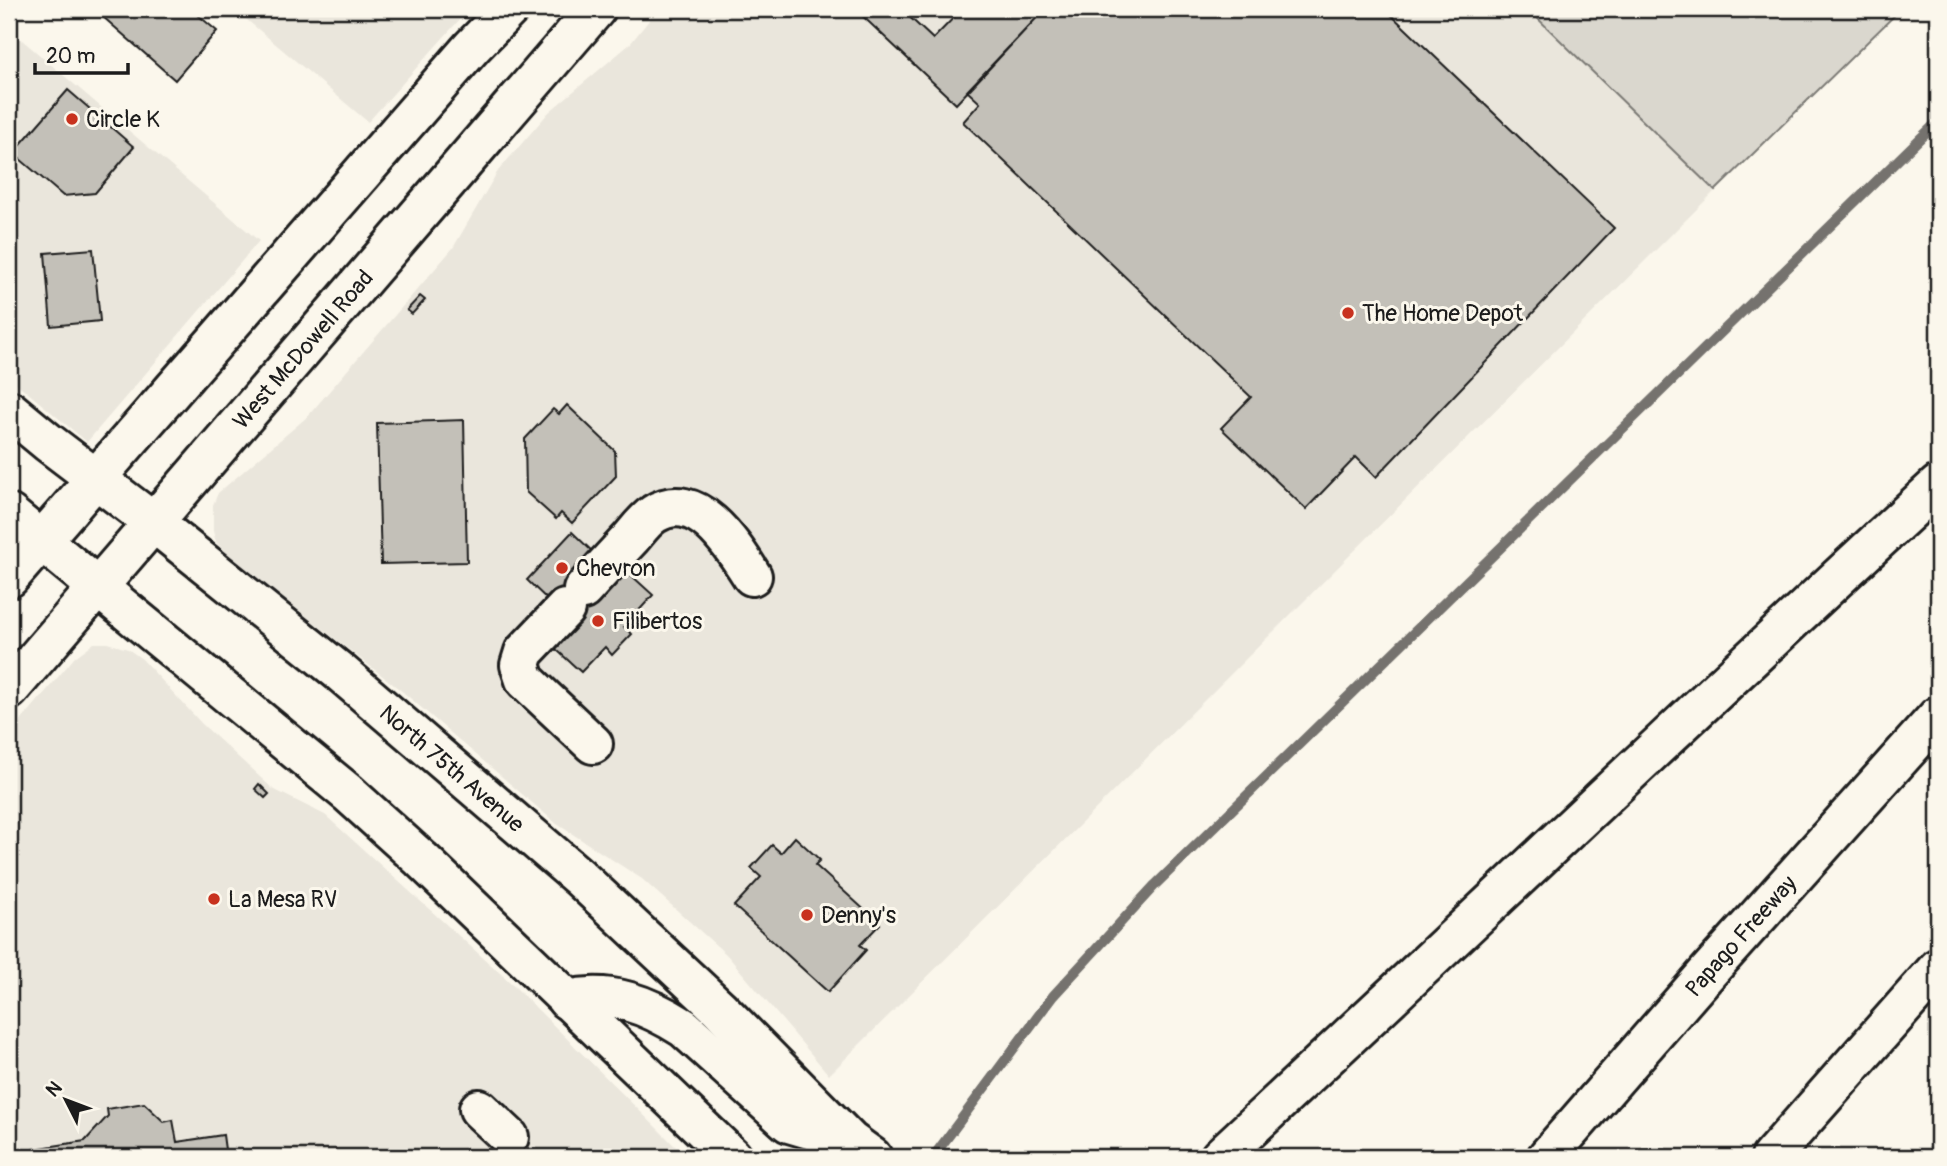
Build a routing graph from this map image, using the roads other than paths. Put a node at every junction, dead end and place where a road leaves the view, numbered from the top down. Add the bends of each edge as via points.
1 (509, 9) edge
2 (596, 9) edge
3 (9, 410) edge
4 (96, 479) junction
5 (1938, 485) edge
6 (9, 514) edge
7 (153, 522) junction
8 (43, 540) junction
9 (752, 576) dead end
10 (9, 578) edge
11 (99, 586) junction
12 (9, 691) edge
13 (1938, 716) edge
14 (593, 744) dead end
15 (1938, 968) edge
16 (567, 1000) junction
17 (479, 1109) dead end
18 (509, 1137) dead end
19 (864, 1152) edge
20 (732, 1157) edge
21 (1220, 1157) edge
22 (1548, 1157) edge
23 (1771, 1157) edge

1 - 4 main road
2 - 7 main road, West McDowell Road
3 - 4 main road, North 75th Avenue
4 - 7 main road, North 75th Avenue
4 - 8 main road
5 - 21 main road
6 - 8 main road
7 - 11 main road, West McDowell Road
7 - 19 main road, North 75th Avenue via 340,672 579,877
8 - 10 main road
8 - 11 main road
9 - 14 main road via 703,515 671,507 653,515 524,652 520,665 525,680
11 - 12 main road, West McDowell Road
11 - 16 main road via 348,793
13 - 22 main road, Papago Freeway
15 - 23 main road
16 - 19 main road via 605,996 666,1017 789,1123
16 - 20 main road
17 - 18 main road

